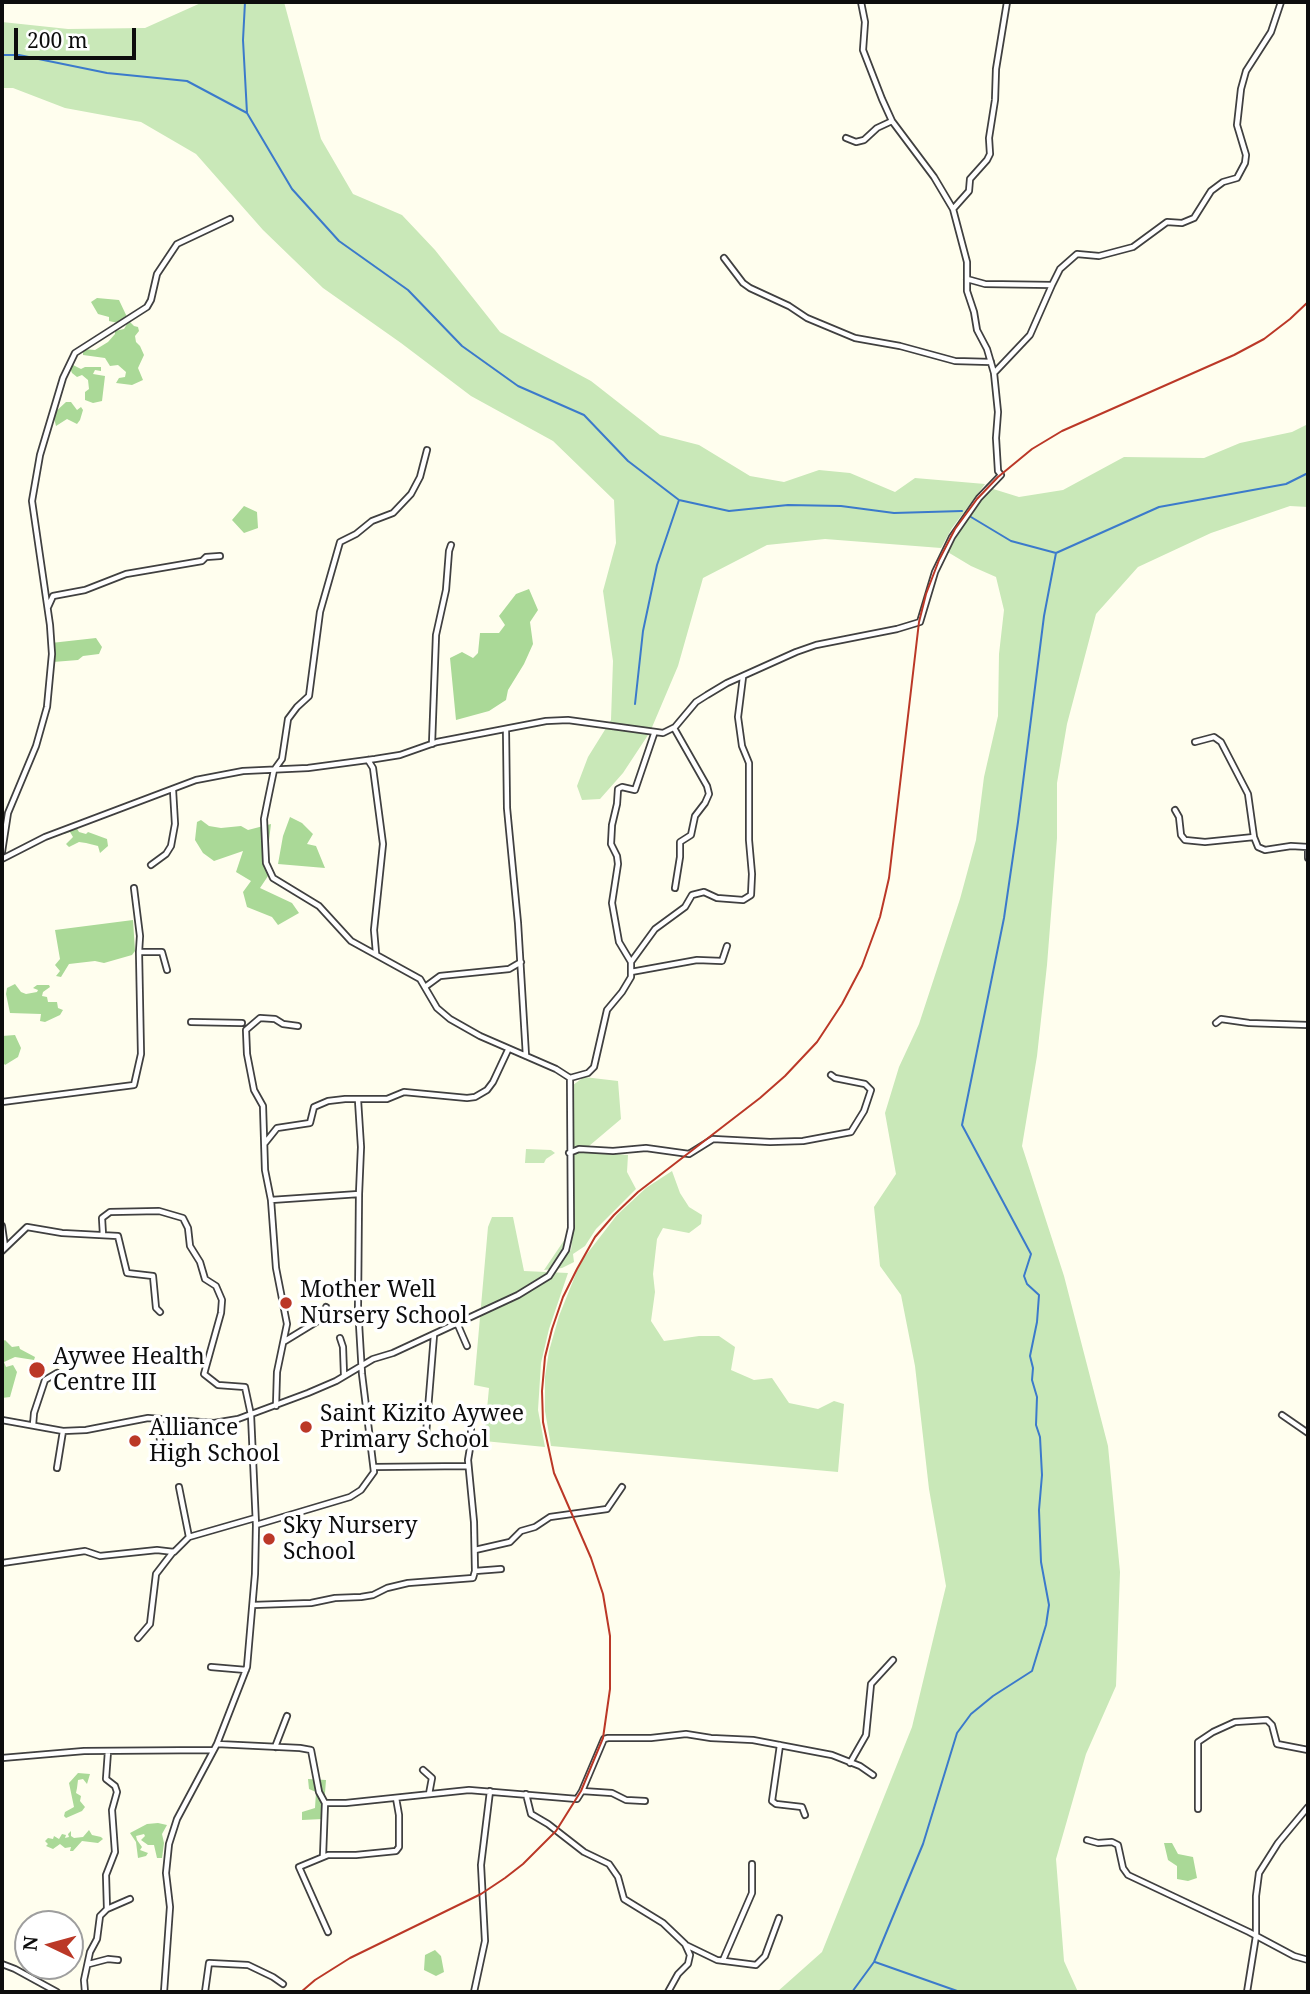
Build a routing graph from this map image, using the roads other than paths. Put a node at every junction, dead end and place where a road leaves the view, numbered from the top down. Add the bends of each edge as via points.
1 (861, 2) edge
2 (1007, 2) edge
3 (1281, 2) edge
4 (892, 121) junction
5 (846, 138) dead end
6 (953, 209) junction
7 (230, 219) dead end
8 (724, 258) dead end
9 (966, 279) junction
10 (1052, 285) junction
11 (991, 362) junction
12 (994, 373) junction
13 (427, 450) dead end
14 (451, 545) dead end
15 (220, 556) dead end
16 (48, 608) junction
17 (743, 677) junction
18 (674, 728) junction
19 (506, 730) junction
20 (654, 734) junction
21 (1195, 742) dead end
22 (432, 744) junction
23 (368, 760) junction
24 (274, 770) junction
25 (173, 790) junction
26 (1175, 810) dead end
27 (1254, 837) junction
28 (1308, 849) edge
29 (2, 852) edge
30 (1308, 858) edge
31 (2, 859) edge
32 (151, 865) dead end
33 (134, 888) dead end
34 (675, 888) dead end
35 (727, 946) dead end
36 (139, 952) junction
37 (376, 953) junction
38 (521, 961) junction
39 (631, 962) junction
40 (167, 970) dead end
41 (631, 972) junction
42 (425, 987) junction
43 (191, 1022) dead end
44 (242, 1023) dead end
45 (1216, 1023) dead end
46 (1308, 1025) edge
47 (298, 1026) dead end
48 (508, 1050) junction
49 (526, 1056) junction
50 (831, 1075) dead end
51 (570, 1078) junction
52 (358, 1100) junction
53 (2, 1102) edge
54 (264, 1145) junction
55 (569, 1153) junction
56 (359, 1194) junction
57 (271, 1200) junction
58 (2, 1226) edge
59 (103, 1235) junction
60 (4, 1249) edge
61 (326, 1307) dead end
62 (160, 1312) dead end
63 (457, 1323) junction
64 (434, 1334) junction
65 (340, 1338) dead end
66 (285, 1341) junction
67 (467, 1346) dead end
68 (361, 1367) junction
69 (57, 1373) dead end
70 (344, 1376) junction
71 (276, 1406) junction
72 (251, 1415) junction
73 (1282, 1415) dead end
74 (158, 1419) junction
75 (471, 1419) dead end
76 (2, 1420) edge
77 (33, 1425) junction
78 (63, 1431) junction
79 (1308, 1433) edge
80 (426, 1434) dead end
81 (161, 1452) dead end
82 (469, 1466) junction
83 (375, 1467) junction
84 (57, 1468) dead end
85 (179, 1487) dead end
86 (622, 1487) dead end
87 (255, 1518) junction
88 (256, 1525) junction
89 (189, 1537) junction
90 (475, 1550) junction
91 (174, 1552) junction
92 (2, 1563) edge
93 (501, 1569) dead end
94 (475, 1571) junction
95 (253, 1605) junction
96 (138, 1638) dead end
97 (892, 1660) dead end
98 (211, 1667) dead end
99 (246, 1670) junction
100 (287, 1716) dead end
101 (216, 1744) junction
102 (780, 1745) junction
103 (275, 1747) junction
104 (1308, 1750) edge
105 (108, 1751) junction
106 (213, 1751) junction
107 (2, 1758) edge
108 (850, 1763) junction
109 (423, 1770) dead end
110 (873, 1775) dead end
111 (490, 1791) junction
112 (582, 1791) junction
113 (429, 1794) junction
114 (526, 1794) junction
115 (396, 1798) junction
116 (407, 1798) junction
117 (645, 1801) dead end
118 (325, 1803) junction
119 (1308, 1807) edge
120 (399, 1809) junction
121 (1198, 1809) dead end
122 (805, 1815) dead end
123 (1087, 1840) dead end
124 (323, 1856) junction
125 (752, 1864) dead end
126 (130, 1899) dead end
127 (107, 1909) junction
128 (779, 1918) dead end
129 (328, 1932) dead end
130 (1256, 1936) junction
131 (685, 1944) junction
132 (723, 1960) junction
133 (1308, 1960) edge
134 (118, 1961) dead end
135 (2, 1964) edge
136 (89, 1964) junction
137 (283, 1984) dead end
138 (57, 1992) edge
139 (85, 1992) edge
140 (164, 1992) edge
141 (205, 1992) edge
142 (474, 1992) edge
143 (668, 1992) edge
144 (1247, 1992) edge

1 - 4 street via 863,50
2 - 6 street via 990,154
3 - 10 street via 1241,89 1237,125 1247,158 1239,175 1211,191 1194,218 1167,222 1133,247 1099,256 1077,254 1060,269
4 - 5 street via 864,140
4 - 6 street
6 - 9 street via 967,262
7 - 16 street via 177,244 157,274 147,307 81,349 69,362 33,492
8 - 11 street via 746,286 855,338 955,361
9 - 10 street via 985,284
9 - 11 street via 977,330
10 - 12 street via 1030,335
11 - 12 street
12 - 17 street via 1001,475 952,537 935,572 920,622 816,645
13 - 24 street via 411,494 390,514 340,541 320,612 309,696 288,719 281,763
14 - 22 street via 435,645
15 - 16 street via 126,574 53,596
16 - 29 street via 52,654 47,707 8,813
17 - 18 street via 696,702
17 - 39 street via 738,717 749,763 751,895 743,900 702,892 690,896 685,906 655,929
18 - 20 street
18 - 34 street via 709,794 695,816 691,835 680,842
19 - 20 street via 546,720 568,720
19 - 22 street
19 - 38 street via 507,808
20 - 39 street via 635,790 618,789 611,825 618,864 612,903 619,942
21 - 27 street via 1214,737 1221,742 1247,790
22 - 23 street
23 - 24 street
23 - 37 street via 373,768 383,844
24 - 25 street via 203,779
24 - 37 street via 264,818 264,851 271,876 319,906 351,941
25 - 31 street via 45,837
25 - 32 street via 171,846
26 - 27 street via 1185,840
27 - 28 street via 1261,849
28 - 30 street
33 - 36 street
35 - 41 street via 722,962 703,960
36 - 40 street via 162,952
36 - 53 street via 142,1042 135,1084
37 - 42 street via 412,973
38 - 42 street via 509,969 440,976
38 - 49 street
39 - 41 street
41 - 51 street via 607,1010 594,1067
42 - 48 street via 445,1015
43 - 44 street
45 - 46 street via 1224,1019
47 - 54 street via 260,1018 247,1027 253,1084 263,1106
48 - 49 street
48 - 52 street via 493,1082 472,1098 404,1092 391,1098
49 - 51 street
50 - 55 street via 865,1083 871,1090 851,1132 774,1142 713,1139 689,1154 646,1148
51 - 55 street
52 - 54 street via 315,1106 310,1123 277,1128
52 - 56 street
54 - 57 street
55 - 63 street via 570,1233 555,1269 534,1286
56 - 57 street
56 - 68 street
57 - 66 street
58 - 60 street
59 - 60 street via 27,1227
59 - 62 street via 120,1237 127,1273 153,1276
59 - 72 street via 102,1218 110,1212 159,1211 183,1218 205,1279 216,1286 222,1300 204,1374 218,1385 244,1386
61 - 66 street via 321,1319
63 - 64 street
63 - 67 street
64 - 68 street
64 - 80 street
65 - 70 street
66 - 71 street via 277,1372
68 - 70 street
68 - 83 street
69 - 77 street via 45,1380
70 - 71 street
71 - 72 street
72 - 74 street via 214,1423
72 - 87 street
73 - 79 street
74 - 78 street
74 - 81 street
75 - 82 street
76 - 77 street
77 - 78 street
78 - 84 street
82 - 83 street
82 - 90 street
83 - 88 street via 357,1493
85 - 89 street
86 - 90 street via 607,1509 550,1517 520,1531 510,1542
87 - 88 street
87 - 89 street
88 - 95 street
89 - 91 street
90 - 94 street
91 - 92 street via 100,1556 85,1551
91 - 96 street via 156,1573 150,1624
93 - 94 street
94 - 95 street via 469,1579 408,1583 373,1595
95 - 99 street
97 - 108 street via 872,1684 866,1735
98 - 99 street
99 - 101 street
100 - 103 street
101 - 103 street
101 - 106 street
102 - 108 street
102 - 112 street via 685,1734 606,1738
102 - 122 street via 772,1801 802,1807
103 - 118 street via 311,1750
104 - 121 street via 1277,1744 1267,1720 1235,1722 1213,1732 1198,1742
105 - 106 street
105 - 107 street
105 - 127 street via 106,1779 117,1792 111,1810 116,1846 106,1875
106 - 140 street via 169,1843
108 - 110 street
109 - 113 street via 432,1778
111 - 113 street
111 - 114 street
111 - 142 street via 481,1865 485,1941
112 - 114 street via 577,1799
112 - 117 street
113 - 116 street
114 - 131 street via 531,1814 609,1864 624,1899 663,1923
115 - 116 street
115 - 118 street
115 - 120 street
116 - 120 street
118 - 124 street
119 - 130 street via 1259,1873
120 - 124 street via 396,1851
123 - 130 street via 1115,1843 1128,1875
124 - 129 street via 299,1869
125 - 132 street via 752,1893
126 - 127 street
127 - 136 street via 100,1916
128 - 132 street via 760,1963
130 - 133 street
130 - 144 street
131 - 132 street
131 - 143 street via 690,1955 687,1968
134 - 136 street
135 - 138 street
136 - 139 street
137 - 141 street via 248,1965 209,1963

